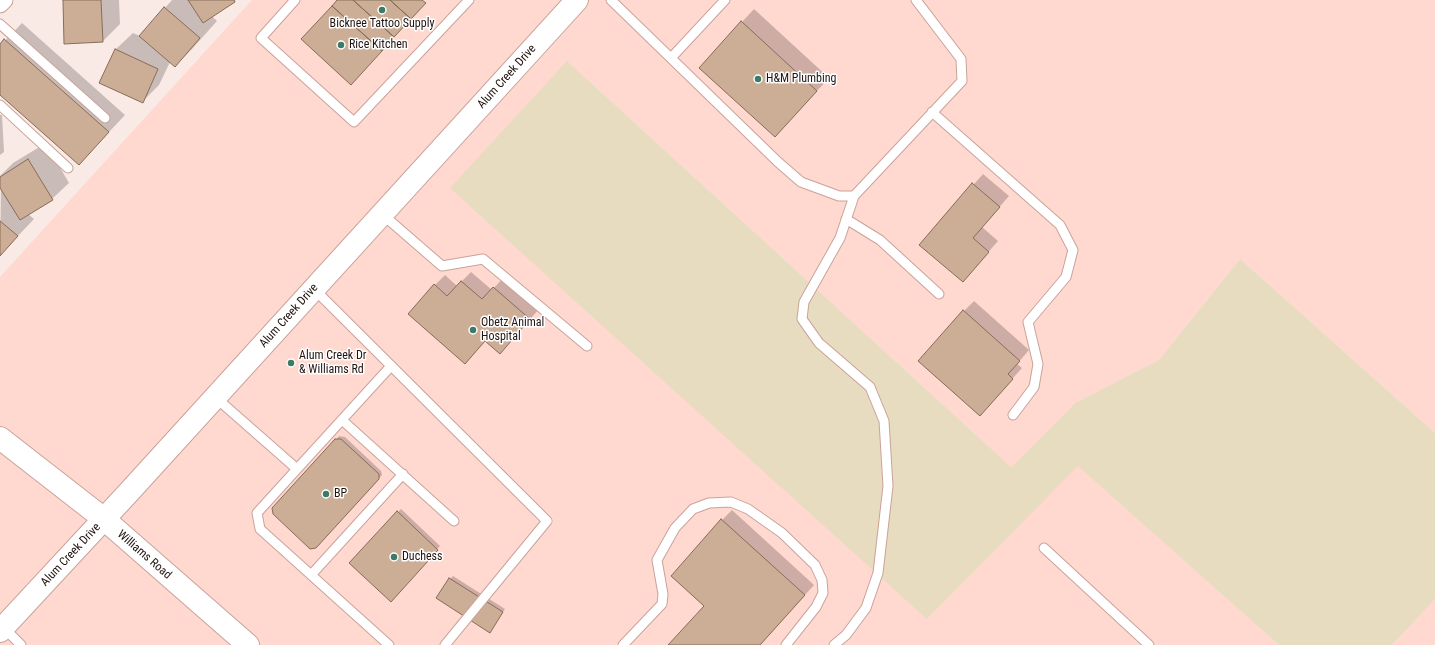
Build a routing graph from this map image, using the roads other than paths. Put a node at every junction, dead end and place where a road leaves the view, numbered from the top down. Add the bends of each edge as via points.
1 (4, 0) edge
2 (295, 0) edge
3 (469, 0) edge
4 (611, 0) edge
5 (725, 0) edge
6 (916, 0) edge
7 (571, 2) edge
8 (0, 4) edge
9 (0, 24) edge
10 (671, 58) junction
11 (0, 105) edge
12 (932, 112) junction
13 (105, 118) dead end
14 (68, 168) dead end
15 (854, 196) junction
16 (382, 214) junction
17 (846, 219) junction
18 (314, 289) junction
19 (939, 294) dead end
20 (587, 346) dead end
21 (391, 366) junction
22 (216, 397) junction
23 (1012, 415) dead end
24 (342, 420) junction
25 (0, 438) edge
26 (297, 469) junction
27 (403, 474) junction
28 (104, 519) junction
29 (454, 521) dead end
30 (1044, 548) dead end
31 (311, 575) junction
32 (2, 629) edge
33 (21, 645) edge
34 (248, 645) edge
35 (389, 645) edge
36 (445, 645) edge
37 (622, 645) edge
38 (786, 645) edge
39 (834, 645) edge
40 (1149, 645) edge

1 - 8 street
2 - 3 lane via 261,38 354,122
4 - 10 lane
5 - 10 lane
6 - 12 lane via 961,59 962,81
7 - 16 main road, Alum Creek Drive
9 - 13 lane
10 - 15 lane via 801,182 840,196
11 - 14 lane
12 - 15 lane
12 - 23 lane via 1060,225 1073,250 1066,277 1028,322 1038,364 1034,387
15 - 17 lane
16 - 18 main road, Alum Creek Drive
16 - 20 lane via 442,266 483,259
17 - 19 lane via 880,240
17 - 39 lane via 840,238 804,302 802,319 819,343 870,387 884,421 888,486 878,573 866,608 846,635
18 - 21 lane
18 - 22 main road, Alum Creek Drive
21 - 24 lane
21 - 36 lane via 547,521
22 - 26 lane
22 - 28 main road, Alum Creek Drive
24 - 26 lane
24 - 27 lane
25 - 28 main road, Williams Road
26 - 31 lane via 257,513 260,530
27 - 29 lane
27 - 31 lane
28 - 32 main road, Alum Creek Drive
28 - 34 main road, Williams Road
30 - 40 lane
31 - 35 lane
32 - 33 lane
37 - 38 lane via 662,604 663,594 657,560 675,528 693,509 709,503 731,502 748,509 782,533 816,565 822,580 823,593 816,607

